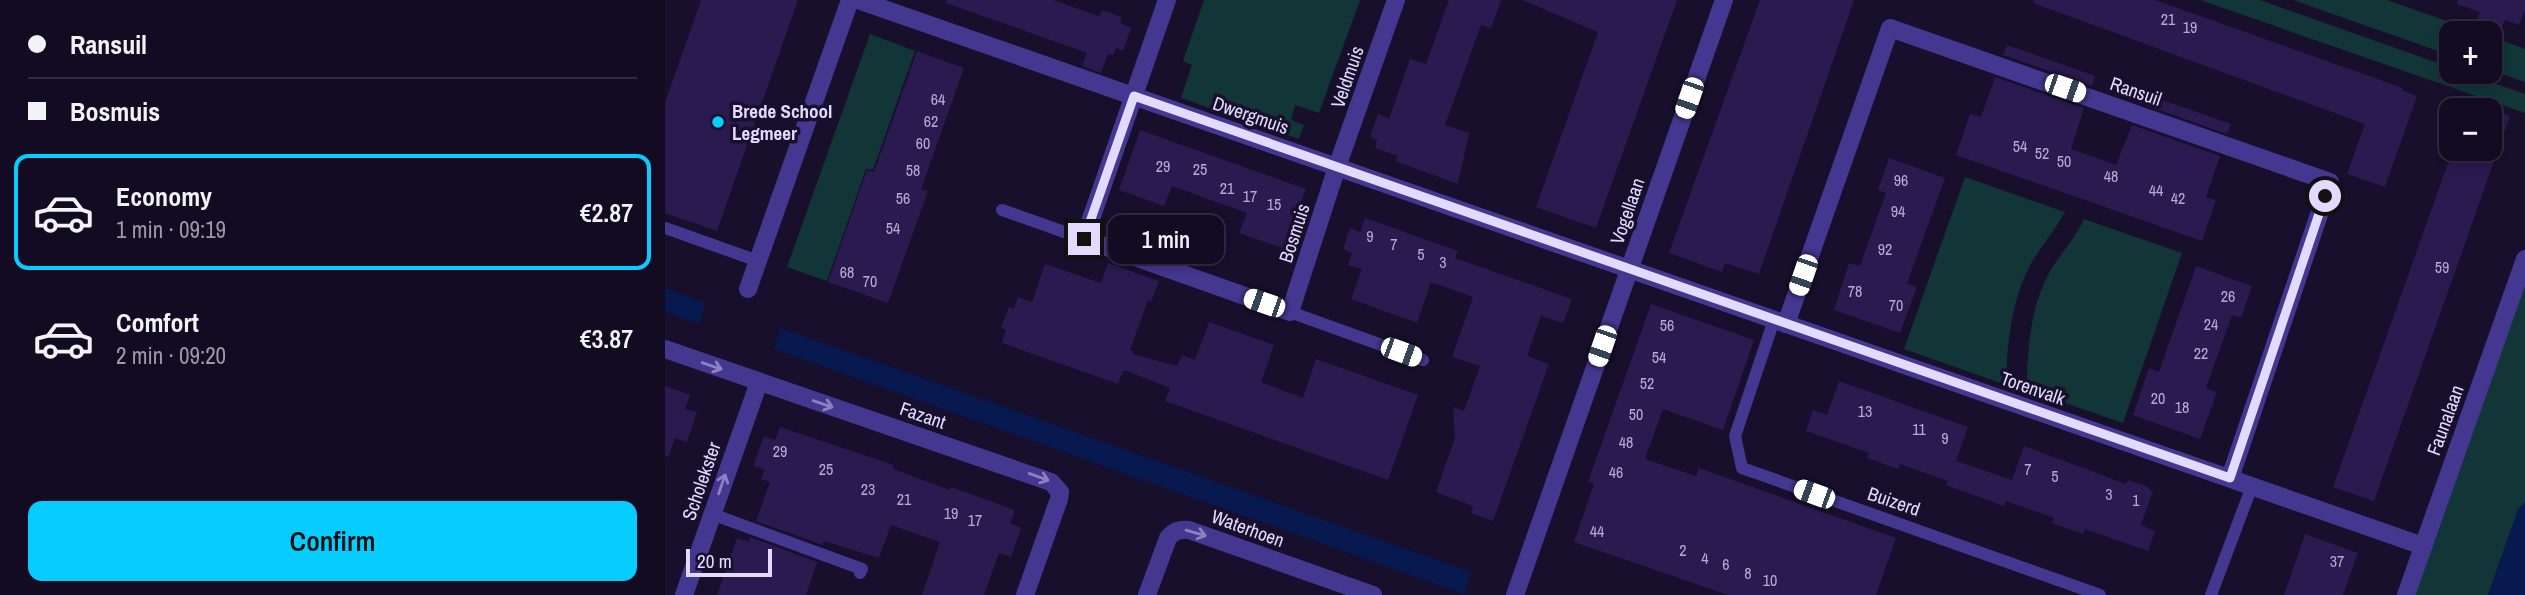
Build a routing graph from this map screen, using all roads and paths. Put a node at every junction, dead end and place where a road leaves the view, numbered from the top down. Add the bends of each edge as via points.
1 (850, 0) edge
2 (858, 0) edge
3 (1167, 0) edge
4 (1396, 0) edge
5 (1724, 0) edge
6 (1134, 96) junction
7 (1337, 167) junction
8 (1002, 210) dead end
9 (665, 228) edge
10 (1084, 239) junction
11 (2525, 259) edge
12 (758, 261) junction
13 (1629, 269) junction
14 (748, 289) dead end
15 (1290, 312) junction
16 (1780, 322) junction
17 (665, 349) edge
18 (1423, 360) dead end
19 (759, 382) junction
20 (2230, 478) junction
21 (2252, 486) junction
22 (712, 514) junction
23 (2423, 546) junction
24 (860, 573) dead end
25 (684, 595) edge
26 (1025, 595) edge
27 (1147, 595) edge
28 (1373, 595) edge
29 (1515, 595) edge
30 (2100, 595) edge
31 (2211, 595) edge
32 (2406, 595) edge

1 - 12 street
2 - 6 street, Dwergmuis
3 - 6 street
4 - 7 street, Veldmuis
5 - 13 street, Vogellaan
6 - 7 street, Dwergmuis
6 - 10 street
7 - 13 street, Dwergmuis
7 - 15 street, Bosmuis
8 - 10 lane
9 - 12 lane
10 - 15 street
11 - 23 street, Faunalaan
12 - 14 street
13 - 16 street, Torenvalk
13 - 29 street, Vogellaan
15 - 18 lane
16 - 20 street, Torenvalk
16 - 20 street, Ransuil via 1890,28 2330,182
16 - 30 lane, Buizerd via 1735,436 1742,468
17 -> 19 street, Fazant
22 -> 19 street, Scholekster
19 -> 26 street, Fazant via 1057,486 1059,499
20 - 21 street, Torenvalk
21 - 23 street, Torenvalk
21 - 31 lane
22 - 24 lane via 862,569
22 - 25 street, Scholekster
23 - 32 street, Faunalaan
27 -> 28 street, Waterhoen via 1168,538 1181,529

